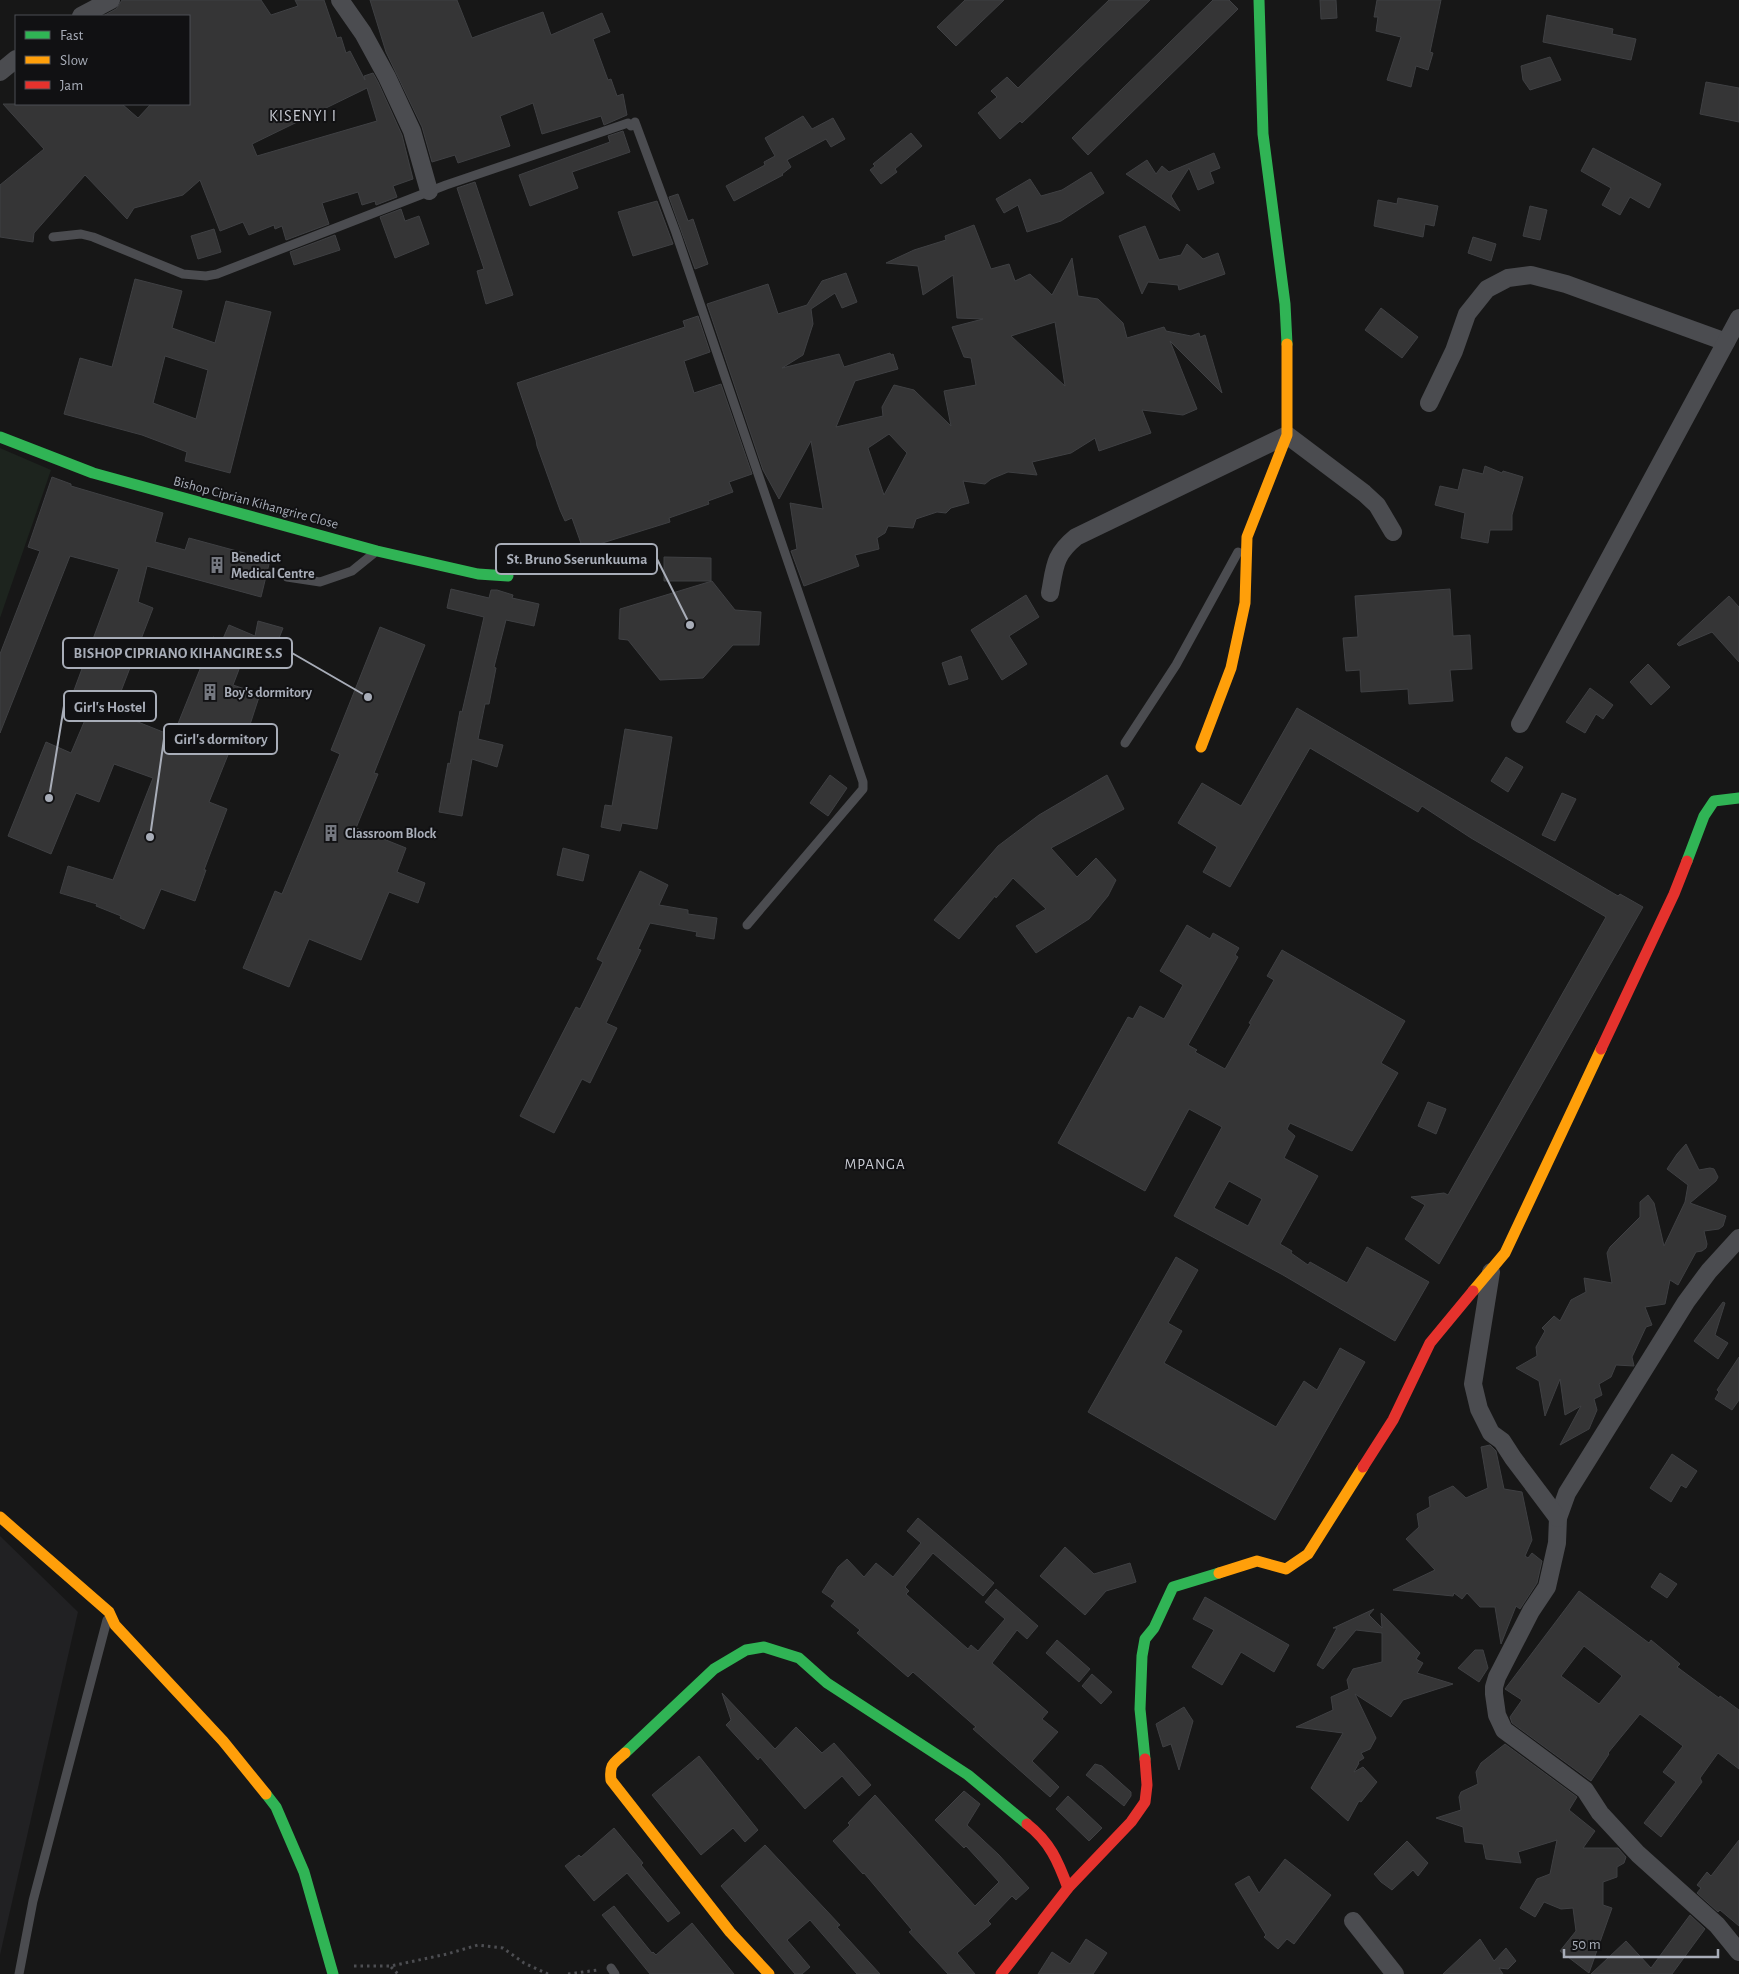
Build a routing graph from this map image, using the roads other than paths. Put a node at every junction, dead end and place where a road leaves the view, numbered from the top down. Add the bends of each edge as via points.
1 (111, 0) edge
2 (340, 0) edge
3 (1259, 0) edge
4 (83, 15) edge
5 (15, 60) edge
6 (0, 72) edge
7 (429, 191) junction
8 (53, 237) dead end
9 (1739, 318) edge
10 (1726, 342) junction
11 (1430, 403) dead end
12 (1287, 435) junction
13 (0, 437) edge
14 (1393, 532) dead end
15 (1247, 537) junction
16 (377, 551) junction
17 (508, 576) dead end
18 (287, 577) dead end
19 (1050, 593) dead end
20 (1520, 724) dead end
21 (1125, 743) dead end
22 (1201, 747) dead end
23 (1739, 798) edge
24 (747, 924) dead end
25 (1739, 1238) edge
26 (1491, 1270) junction
27 (0, 1517) edge
28 (1558, 1518) junction
29 (109, 1612) junction
30 (1068, 1888) junction
31 (1353, 1921) dead end
32 (1739, 1952) edge
33 (332, 1970) edge
34 (19, 1974) edge
35 (769, 1974) edge
36 (1001, 1974) edge
37 (1395, 1974) edge

1 - 4 street
2 - 7 street via 363,33 391,84 412,131
3 - 12 street via 1263,134 1284,304
5 - 6 street
7 - 8 lane via 206,276 183,274 93,237 80,234
7 - 24 lane via 628,123 631,126 635,122 863,782 863,788
9 - 10 street
10 - 11 street via 1566,284 1531,275 1508,278 1487,289 1467,314
10 - 20 street
12 - 14 street via 1364,493 1377,505
12 - 15 street
12 - 19 street via 1076,537 1064,547 1056,562
13 - 16 street, Bishop Ciprian Kihangrire Close via 93,473
15 - 21 lane via 1176,665
15 - 22 street via 1245,603 1231,668
16 - 17 street, Bishop Ciprian Kihangrire Close via 478,574
16 - 18 lane via 352,571 320,582
23 - 26 street via 1714,801 1704,816 1674,894 1562,1135 1505,1253
25 - 28 street via 1686,1302 1567,1493
26 - 28 street via 1473,1384 1491,1433 1502,1441
26 - 30 street via 1430,1343 1393,1420 1308,1554 1286,1569 1257,1561 1174,1587 1146,1639 1142,1656 1140,1709 1145,1802 1131,1822
27 - 29 street
28 - 32 street via 1557,1542 1547,1587 1531,1611 1494,1687 1500,1723 1509,1734 1585,1790 1600,1813 1627,1842 1717,1925
29 - 33 street via 115,1624 223,1741 276,1807 304,1872
29 - 34 lane via 33,1901
30 - 35 street via 1056,1858 1039,1833 968,1775 827,1683 799,1658 764,1647 746,1650 714,1669 612,1765 610,1775 730,1932
30 - 36 street
31 - 37 street

